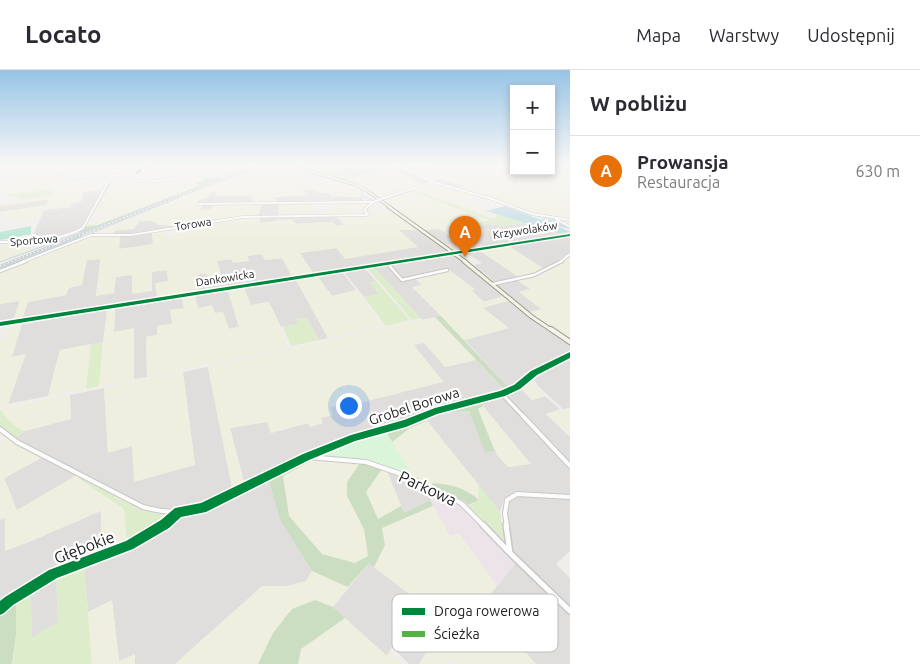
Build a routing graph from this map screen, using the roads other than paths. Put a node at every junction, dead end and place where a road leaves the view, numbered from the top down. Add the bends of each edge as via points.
1 (104, 192) edge
2 (366, 192) edge
3 (404, 192) edge
4 (467, 192) edge
5 (379, 200) junction
6 (373, 202) junction
7 (200, 204) dead end
8 (555, 219) junction
9 (570, 220) edge
10 (570, 227) edge
11 (570, 234) edge
12 (0, 242) edge
13 (461, 252) junction
14 (454, 253) junction
15 (570, 254) edge
16 (460, 257) junction
17 (387, 263) junction
18 (447, 270) dead end
19 (0, 271) edge
20 (494, 284) junction
21 (0, 324) edge
22 (570, 342) edge
23 (570, 355) edge
24 (502, 394) junction
25 (0, 429) edge
26 (324, 450) junction
27 (306, 457) junction
28 (326, 458) junction
29 (570, 466) edge
30 (570, 498) edge
31 (179, 512) junction
32 (510, 553) junction
33 (552, 594) edge
34 (558, 599) edge
35 (0, 610) edge
36 (570, 611) edge

1 - 12 street, Sportowa via 78,232 60,238
2 - 5 street
3 - 5 street
4 - 8 street
5 - 6 street
5 - 14 street
6 - 7 street
6 - 19 street, Torowa via 364,209 368,214 359,216 243,217 130,235 91,236
8 - 9 street
8 - 10 street
11 - 13 street, Krzywolaków
13 - 14 street, Krzywolaków
13 - 16 street
14 - 16 street
14 - 17 street, Dankowicka
15 - 20 street via 549,267
16 - 20 street
17 - 18 street via 402,280
17 - 21 street, Dankowicka
20 - 22 street via 532,317
23 - 24 street, Grobel Borowa
24 - 26 street, Grobel Borowa via 435,411
24 - 29 street
25 - 31 street, Grobel Borowa via 17,442 143,507
26 - 27 street, Grobel Borowa
26 - 28 street
27 - 28 street, Parkowa
27 - 31 street, Grobel Borowa via 202,508
28 - 32 street, Parkowa via 366,462 404,475 461,503
30 - 32 street via 517,494 507,500 505,514
31 - 35 street, Głębokie via 129,545 53,574
32 - 33 street, Parkowa
34 - 36 street, Parkowa

